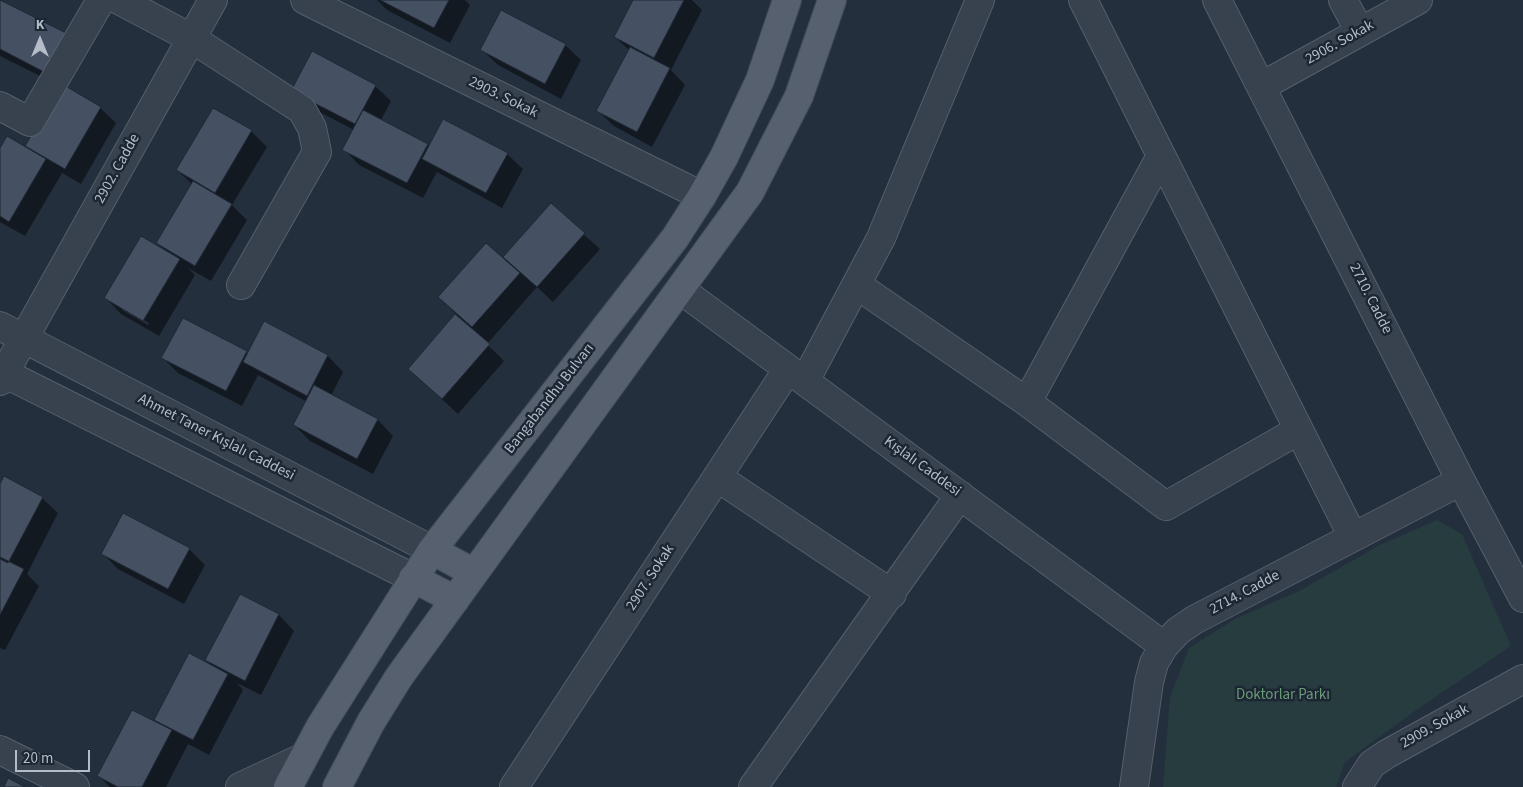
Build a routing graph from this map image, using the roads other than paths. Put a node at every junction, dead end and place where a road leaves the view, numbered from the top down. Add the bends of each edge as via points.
1 (101, 0) edge
2 (119, 0) edge
3 (213, 0) edge
4 (305, 0) edge
5 (787, 0) edge
6 (832, 0) edge
7 (980, 0) edge
8 (1083, 0) edge
9 (1218, 0) edge
10 (1343, 0) edge
11 (1418, 0) edge
12 (1360, 32) junction
13 (191, 38) junction
14 (1262, 86) junction
15 (0, 106) edge
16 (1161, 156) junction
17 (702, 196) junction
18 (241, 285) dead end
19 (857, 285) junction
20 (681, 290) junction
21 (11, 332) edge
22 (1, 375) edge
23 (796, 375) junction
24 (1026, 402) junction
25 (1299, 430) junction
26 (717, 478) junction
27 (1461, 481) junction
28 (960, 495) junction
29 (1353, 537) junction
30 (432, 550) junction
31 (474, 574) junction
32 (413, 578) junction
33 (892, 594) junction
34 (1523, 598) edge
35 (455, 600) junction
36 (1164, 646) junction
37 (1523, 679) edge
38 (0, 750) edge
39 (302, 758) junction
40 (75, 787) edge
41 (240, 787) edge
42 (288, 787) edge
43 (337, 787) edge
44 (514, 787) edge
45 (753, 787) edge
46 (1134, 787) edge
47 (1357, 787) edge

1 - 15 street via 30,122
2 - 13 street
3 - 13 street, 2902. Cadde
4 - 17 street, 2903. Sokak
5 - 17 main road, Bangabandhu Bulvarı via 760,80
6 - 20 main road via 798,96 777,142 750,192
7 - 19 street, 2907. Sokak via 882,238
8 - 16 street
9 - 14 street, 2710. Cadde
10 - 12 street
11 - 12 street, 2906. Sokak
12 - 14 street, 2906. Sokak
13 - 18 street via 302,110 317,145 317,152
13 - 21 street, 2902. Cadde
14 - 27 street, 2710. Cadde
16 - 24 street
16 - 25 street
17 - 30 main road, Bangabandhu Bulvarı via 664,252
19 - 23 street, 2907. Sokak
19 - 24 street
20 - 23 street, Kışlalı Caddesi
20 - 31 main road
21 - 22 street, 2902. Cadde
21 - 30 street, Ahmet Taner Kışlalı Caddesi
22 - 32 street
23 - 26 street, 2907. Sokak
23 - 28 street, Kışlalı Caddesi
24 - 25 street via 1166,506
25 - 29 street
26 - 33 street
26 - 44 street, 2907. Sokak
27 - 29 street, 2714. Cadde
27 - 34 street, 2710. Cadde
28 - 33 street
28 - 36 street, Kışlalı Caddesi
29 - 36 street, 2714. Cadde via 1194,620
30 - 31 main road
30 - 32 main road, Bangabandhu Bulvarı
31 - 35 main road
32 - 35 main road
32 - 39 main road, Bangabandhu Bulvarı
33 - 45 street
35 - 43 main road via 384,700
36 - 46 street, 2714. Cadde via 1154,663 1149,682
37 - 47 street, 2909. Sokak via 1386,754 1372,764
38 - 40 street
39 - 41 street
39 - 42 main road, Bangabandhu Bulvarı

